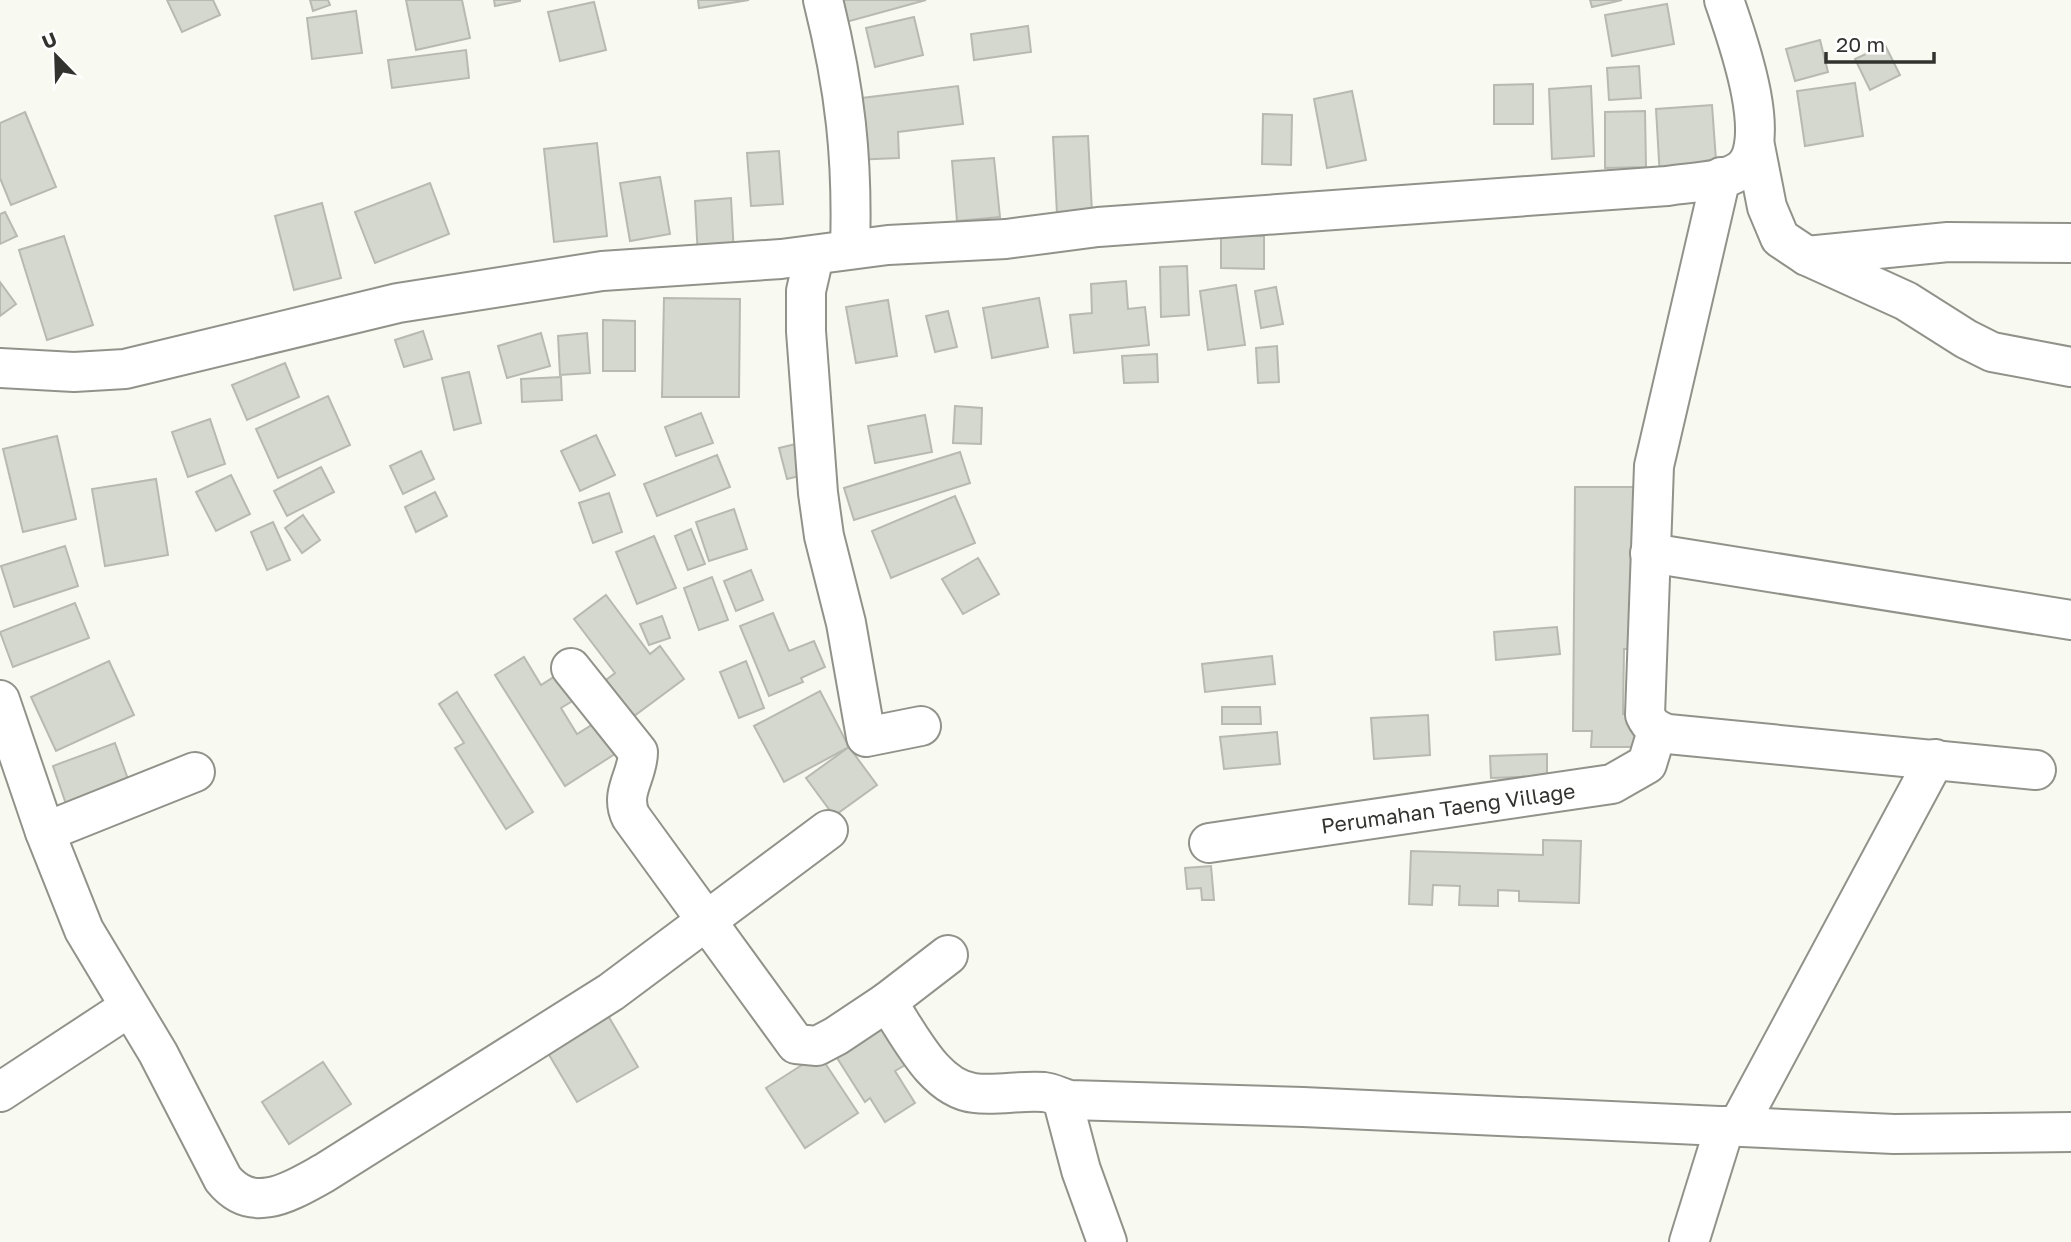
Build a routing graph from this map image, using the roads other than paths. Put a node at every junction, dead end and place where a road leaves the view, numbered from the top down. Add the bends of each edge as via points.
1 (822, 0) edge
2 (1724, 0) edge
3 (1755, 146) junction
4 (1721, 177) junction
5 (2071, 243) edge
6 (832, 252) junction
7 (1807, 256) junction
8 (2071, 367) edge
9 (0, 368) edge
10 (1650, 553) junction
11 (2071, 620) edge
12 (571, 668) dead end
13 (0, 699) edge
14 (921, 726) dead end
15 (1657, 731) junction
16 (1935, 759) junction
17 (2036, 770) dead end
18 (195, 772) dead end
19 (828, 830) dead end
20 (45, 832) junction
21 (1209, 843) dead end
22 (708, 922) junction
23 (948, 955) dead end
24 (887, 1002) junction
25 (128, 1008) junction
26 (0, 1092) edge
27 (1062, 1098) junction
28 (1732, 1126) junction
29 (2071, 1132) edge
30 (1107, 1242) edge
31 (1689, 1242) edge

1 - 6 street via 845,96 852,197
2 - 3 street via 1749,86
3 - 4 street via 1739,172
3 - 7 street via 1773,227 1780,238
4 - 6 street via 1667,186
4 - 10 street via 1654,466
5 - 7 street via 1948,242
6 - 9 street via 514,283 373,309 125,369
6 - 14 street via 806,291 824,536 846,623 866,737
7 - 8 street via 1906,301 1992,352
10 - 11 street
10 - 15 street via 1645,715
12 - 22 street via 635,747 638,761 626,808
13 - 20 street
15 - 16 street
15 - 21 street, Perumahan Taeng Village via 1647,764 1612,784
16 - 17 street
16 - 28 street
18 - 20 street
19 - 22 street
20 - 25 street via 84,930
22 - 24 street via 796,1044 817,1046
22 - 25 street via 611,992 324,1173 278,1197 233,1191 158,1053
23 - 24 street
24 - 27 street via 932,1068 959,1090 975,1094 1043,1092
25 - 26 street
27 - 28 street
27 - 30 street
28 - 29 street via 1894,1134
28 - 31 street

